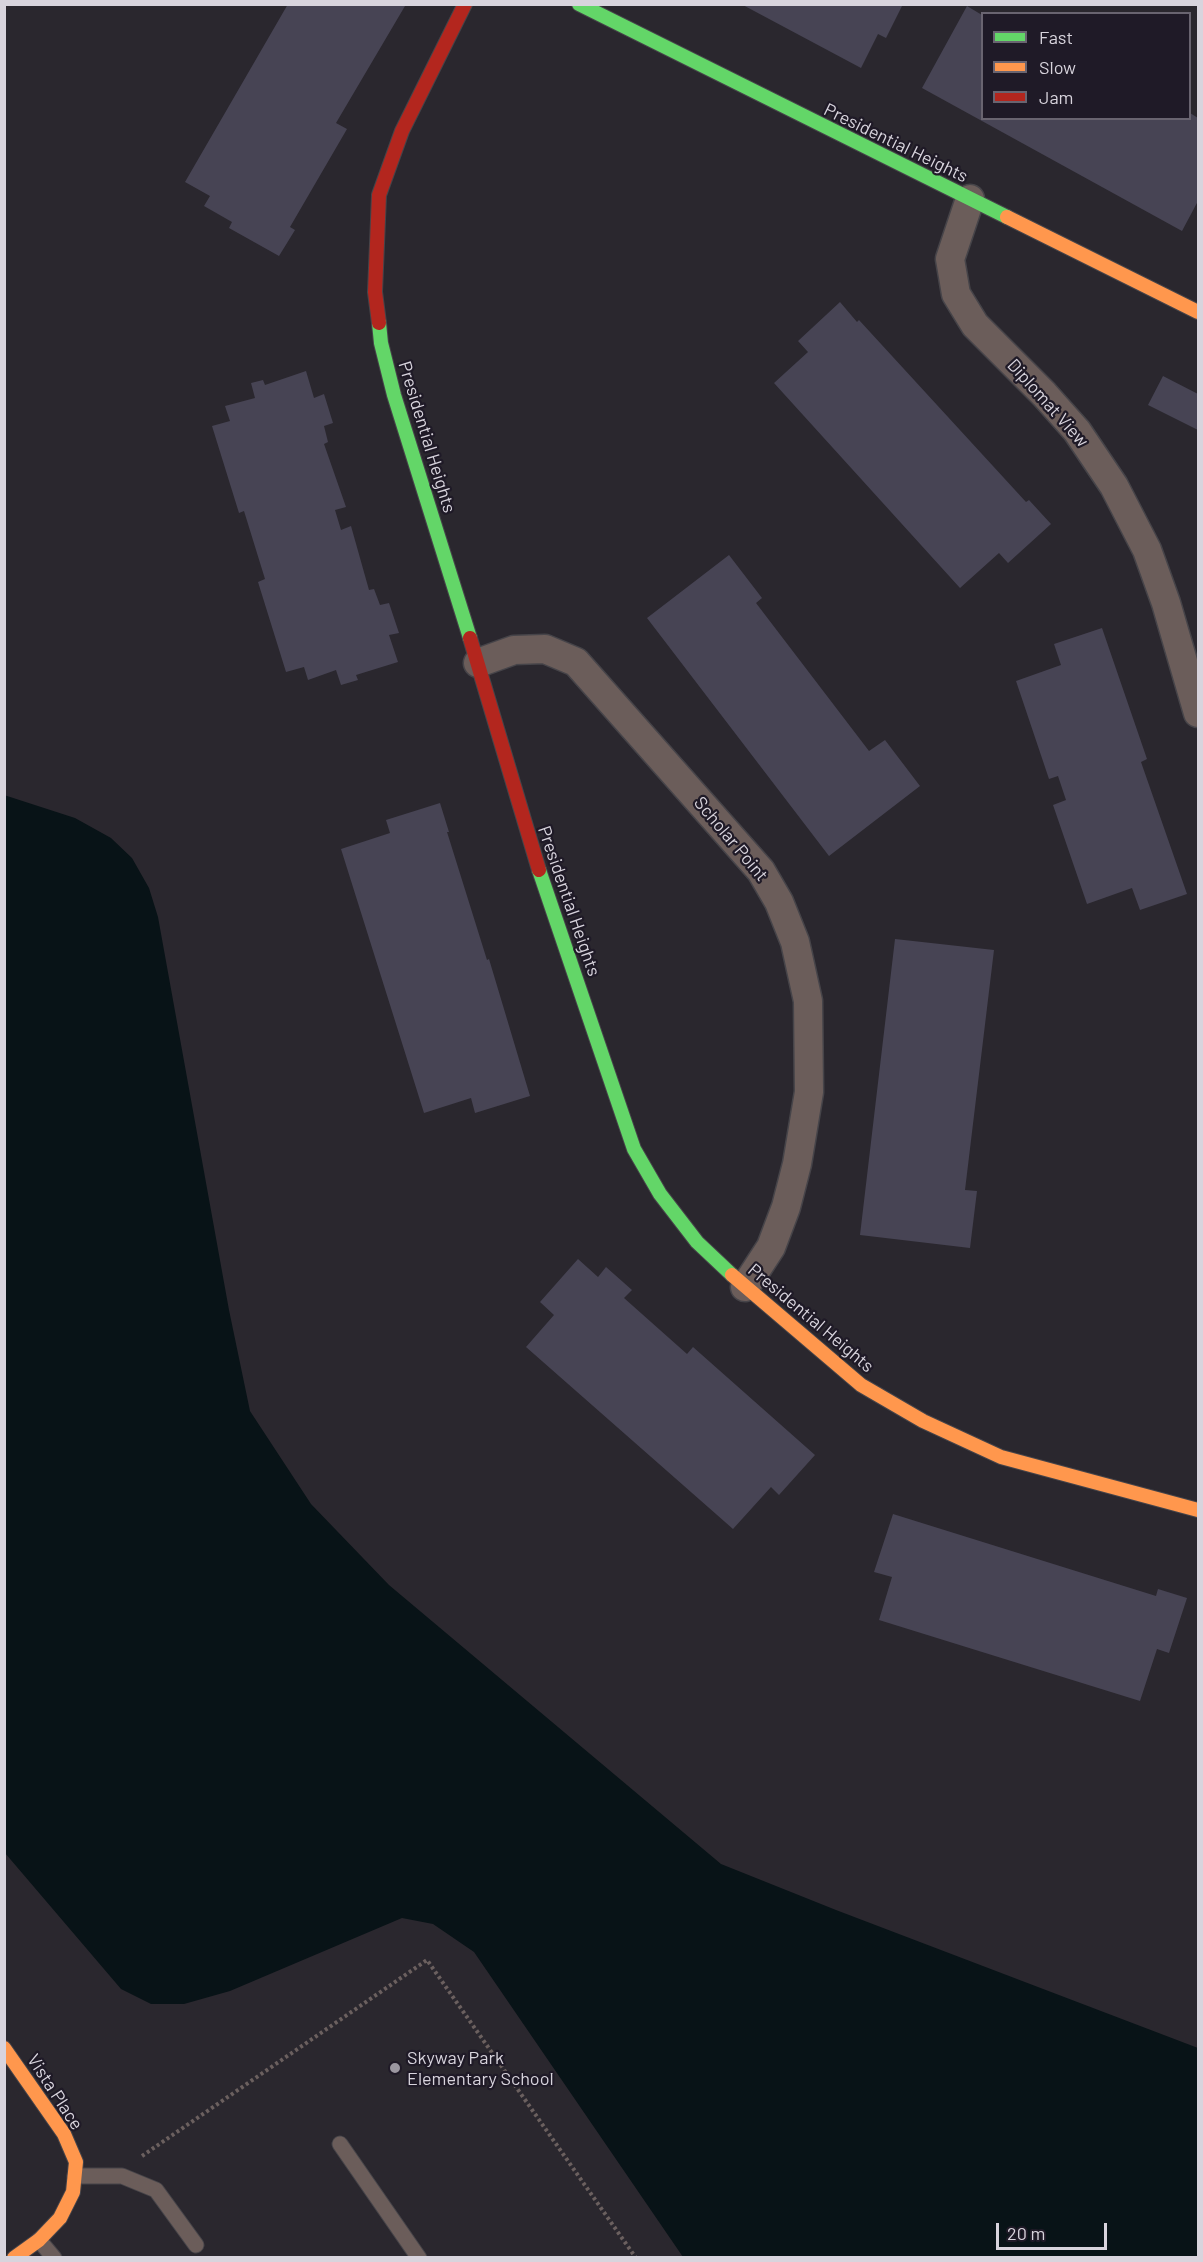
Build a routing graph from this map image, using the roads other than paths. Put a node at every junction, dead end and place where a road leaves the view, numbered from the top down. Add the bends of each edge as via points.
1 (465, 4) edge
2 (579, 4) edge
3 (970, 200) junction
4 (1198, 312) edge
5 (478, 663) junction
6 (1198, 713) edge
7 (746, 1287) junction
8 (1198, 1510) edge
9 (4, 2048) edge
10 (340, 2144) dead end
11 (75, 2176) junction
12 (39, 2240) junction
13 (196, 2245) dead end
14 (14, 2258) edge
15 (54, 2258) edge
16 (419, 2258) edge

1 - 5 street, Presidential Heights via 402,132 379,195 375,292 381,343 394,395
2 - 3 street, Presidential Heights
3 - 4 street, Presidential Heights
3 - 6 street, Diplomat View via 950,259 956,294 975,325 1077,431 1114,486 1147,550
5 - 7 street, Presidential Heights via 526,831 634,1149 660,1194 697,1242
5 - 7 street, Scholar Point via 514,650 545,649 576,662 761,871 779,902 795,942 808,1001 809,1092 786,1207 771,1247
7 - 8 street, Presidential Heights via 861,1384 923,1422 1001,1457
9 - 11 street, Vista Place via 64,2134 76,2162
10 - 16 lane
11 - 12 street, Vista Place via 73,2192 60,2218
11 - 13 lane via 122,2176 156,2190
12 - 14 street, Vista Place
12 - 15 lane

